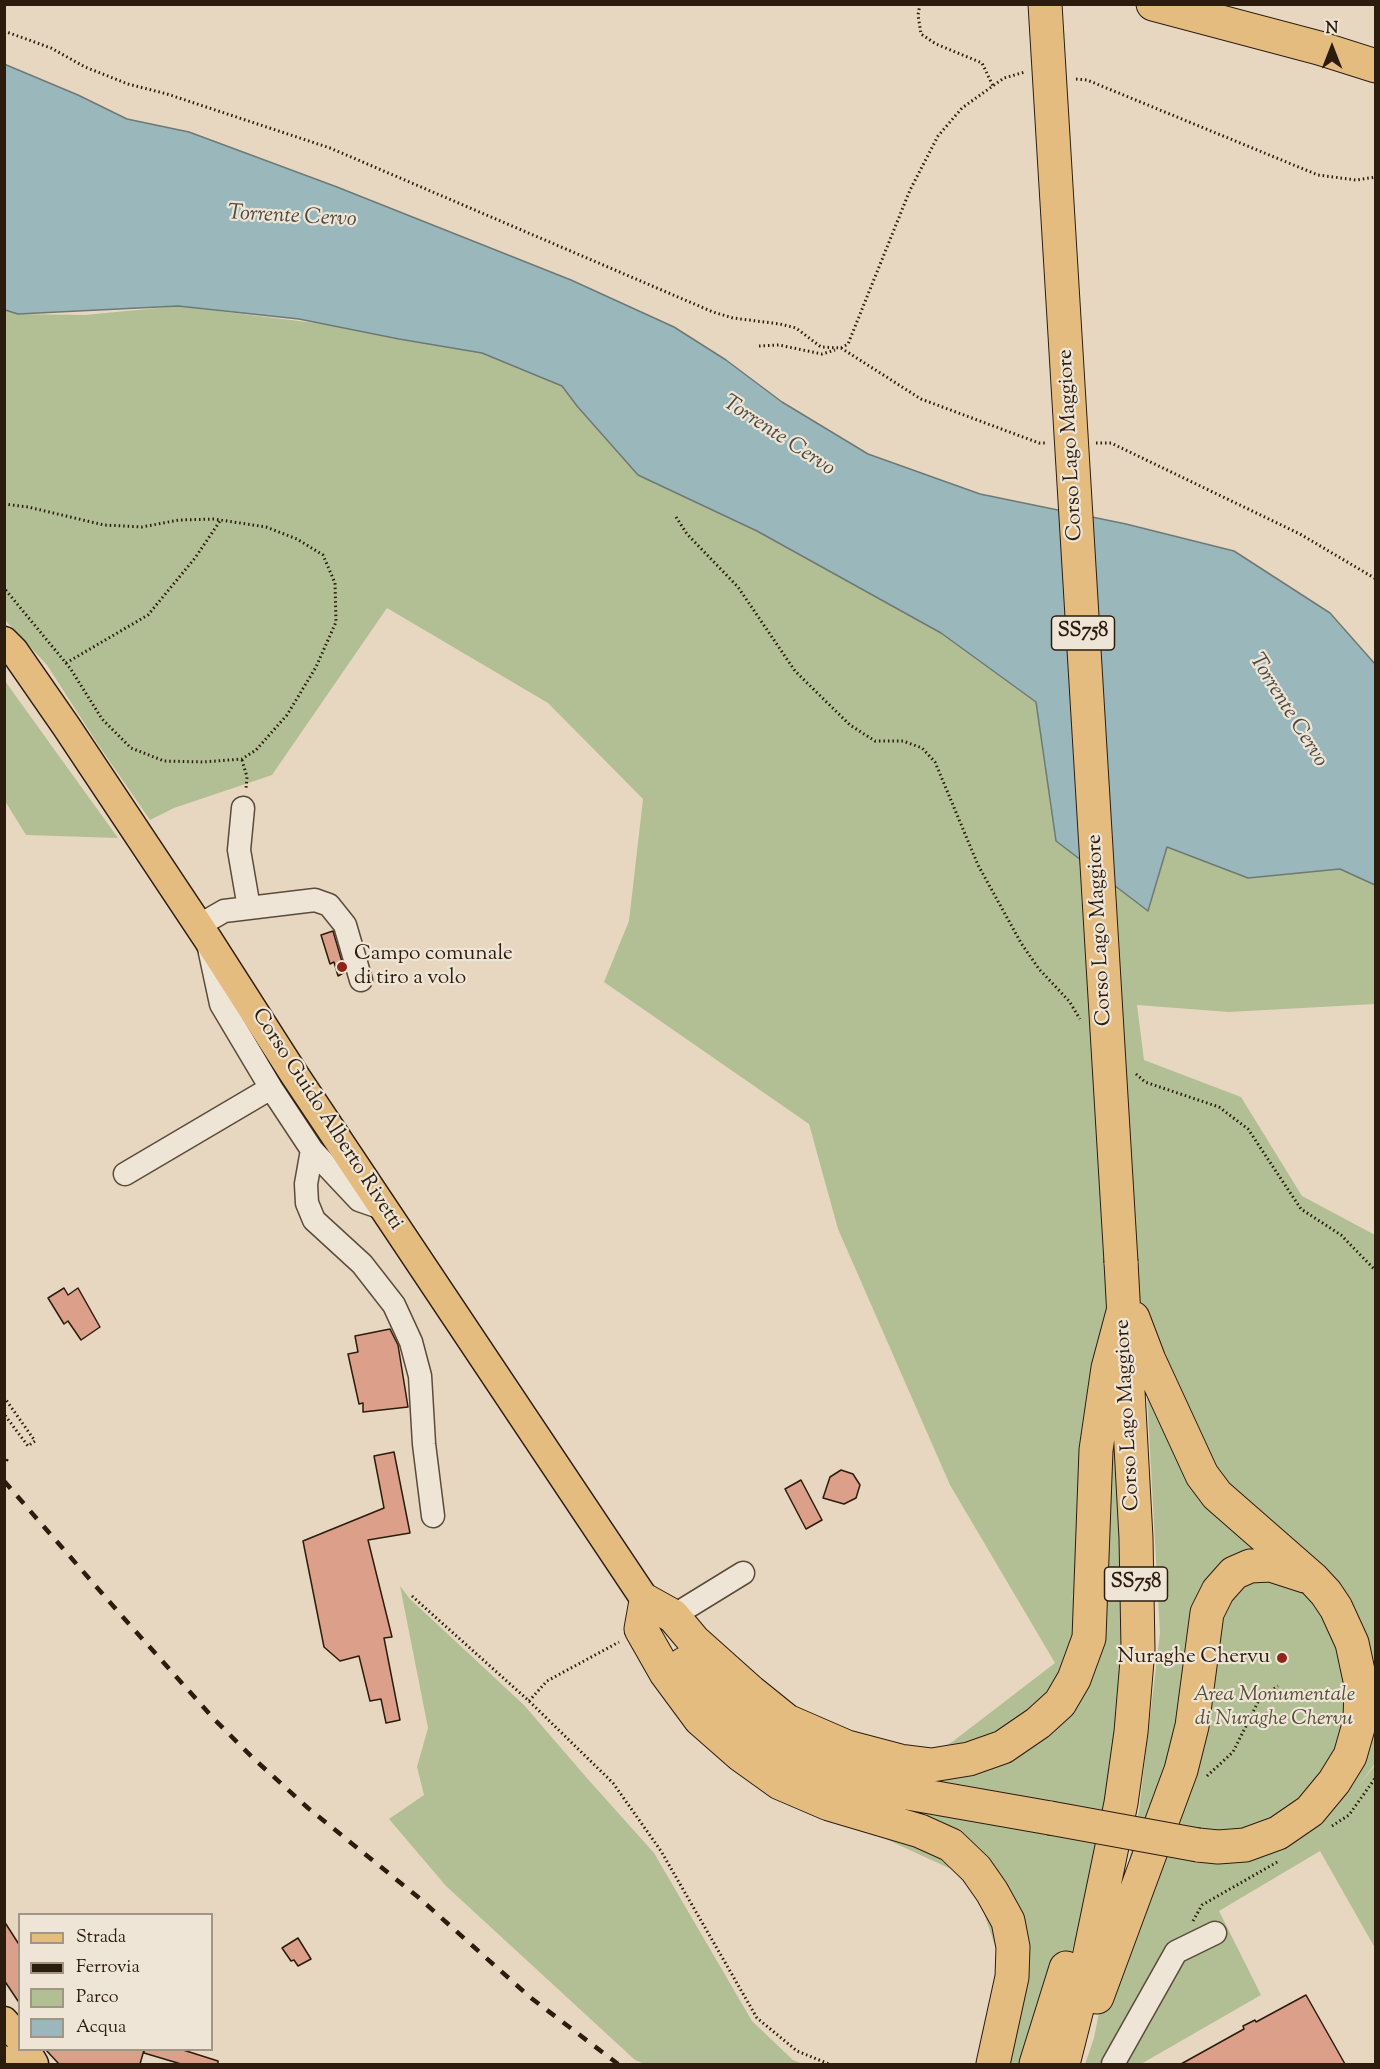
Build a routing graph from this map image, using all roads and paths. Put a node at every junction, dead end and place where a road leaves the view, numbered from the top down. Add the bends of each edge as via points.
1 (920, 4) edge
2 (1046, 4) edge
3 (1154, 4) edge
4 (1227, 4) edge
5 (4, 31) edge
6 (1376, 46) edge
7 (1376, 66) edge
8 (993, 86) dead end
9 (1049, 443) dead end
10 (1091, 443) dead end
11 (4, 504) edge
12 (676, 517) dead end
13 (220, 520) junction
14 (1376, 579) edge
15 (4, 588) edge
16 (4, 641) edge
17 (66, 663) junction
18 (242, 759) junction
19 (243, 808) joint
20 (249, 908) junction
21 (202, 932) junction
22 (361, 980) dead end
23 (1085, 1027) dead end
24 (1136, 1074) dead end
25 (271, 1088) junction
26 (312, 1150) junction
27 (125, 1174) dead end
28 (384, 1209) junction
29 (1376, 1271) edge
30 (1122, 1288) junction
31 (4, 1397) edge
32 (4, 1414) edge
33 (4, 1456) edge
34 (4, 1462) edge
35 (433, 1516) dead end
36 (743, 1573) dead end
37 (1313, 1579) junction
38 (412, 1596) dead end
39 (654, 1616) junction
40 (1278, 1686) dead end
41 (529, 1701) junction
42 (1174, 1792) junction
43 (1110, 1855) junction
44 (1215, 1933) dead end
45 (4, 2021) edge
46 (18, 2037) edge
47 (4, 2060) edge
48 (7, 2064) edge
49 (829, 2064) edge
50 (993, 2064) edge
51 (1036, 2064) edge
52 (1063, 2064) edge
53 (1068, 2064) edge
54 (1113, 2064) edge

1 - 8 path via 921,34 982,63
2 - 30 highway, Corso Lago Maggiore / SS758, bridge
3 - 7 highway
4 - 6 highway
5 - 9 path via 128,84 330,148 713,312 796,328 821,347 841,348 921,399 1039,443
10 - 14 path via 1111,443 1122,448 1300,534
11 - 13 path via 104,525 142,527 178,520
12 - 23 path via 687,534 738,587 795,671 842,717 875,741 903,741 922,748 935,762 978,865 1021,943 1069,1001
13 - 17 path via 195,558 148,615
13 - 18 path via 266,528 297,539 323,555 334,583 336,622 316,667 287,715 256,750
15 - 17 path
16 - 21 main road, Corso Guido Alberto Rivetti via 66,726
17 - 18 path via 102,719 131,748 164,761
18 - 19 path via 247,777
19 - 20 street via 239,850
20 - 21 street via 224,911
20 - 22 street via 315,900 329,905 345,925
21 - 25 street via 220,1004
21 - 28 main road, Corso Guido Alberto Rivetti
24 - 29 path via 1145,1082 1219,1107 1248,1129 1302,1209 1341,1235
25 - 26 street
25 - 27 street
26 - 28 street via 359,1200
26 - 35 street via 306,1184 307,1203 314,1220 362,1264 394,1305 411,1342 420,1376
28 - 39 main road, Corso Guido Alberto Rivetti
30 - 37 highway via 1149,1360 1202,1475 1217,1495
30 - 39 highway via 1096,1450 1089,1638 1074,1679 1060,1703 1029,1729 1003,1747 969,1760 932,1765 847,1747 787,1721 694,1641
30 - 43 highway, Corso Lago Maggiore / SS758 via 1136,1538 1137,1649 1131,1732
31 - 32 path via 35,1441 28,1446
33 - 34 path
36 - 39 street
37 - 39 highway, bridge via 1336,1608 1352,1643 1359,1674 1360,1721 1350,1756 1310,1810 1278,1833 1245,1845 1218,1847 862,1785 815,1769 772,1745 727,1712 691,1675
37 - 42 highway via 1271,1565 1250,1566 1234,1573 1218,1591 1207,1613 1192,1726
38 - 41 path
39 - 41 path via 547,1681
39 - 50 highway via 666,1673 700,1719 741,1755 780,1783 829,1804 920,1831 951,1845 976,1869 1008,1921 1013,1947 1011,1977
40 - 42 path via 1260,1698 1233,1752 1199,1783
41 - 49 path via 613,1783 661,1851 758,2018 797,2051
42 - 53 highway via 1096,2001
43 - 51 highway, Corso Lago Maggiore / SS758 via 1065,1971
43 - 52 highway, Corso Lago Maggiore / SS758
44 - 54 street via 1176,1952
45 - 46 main road
47 - 48 main road

